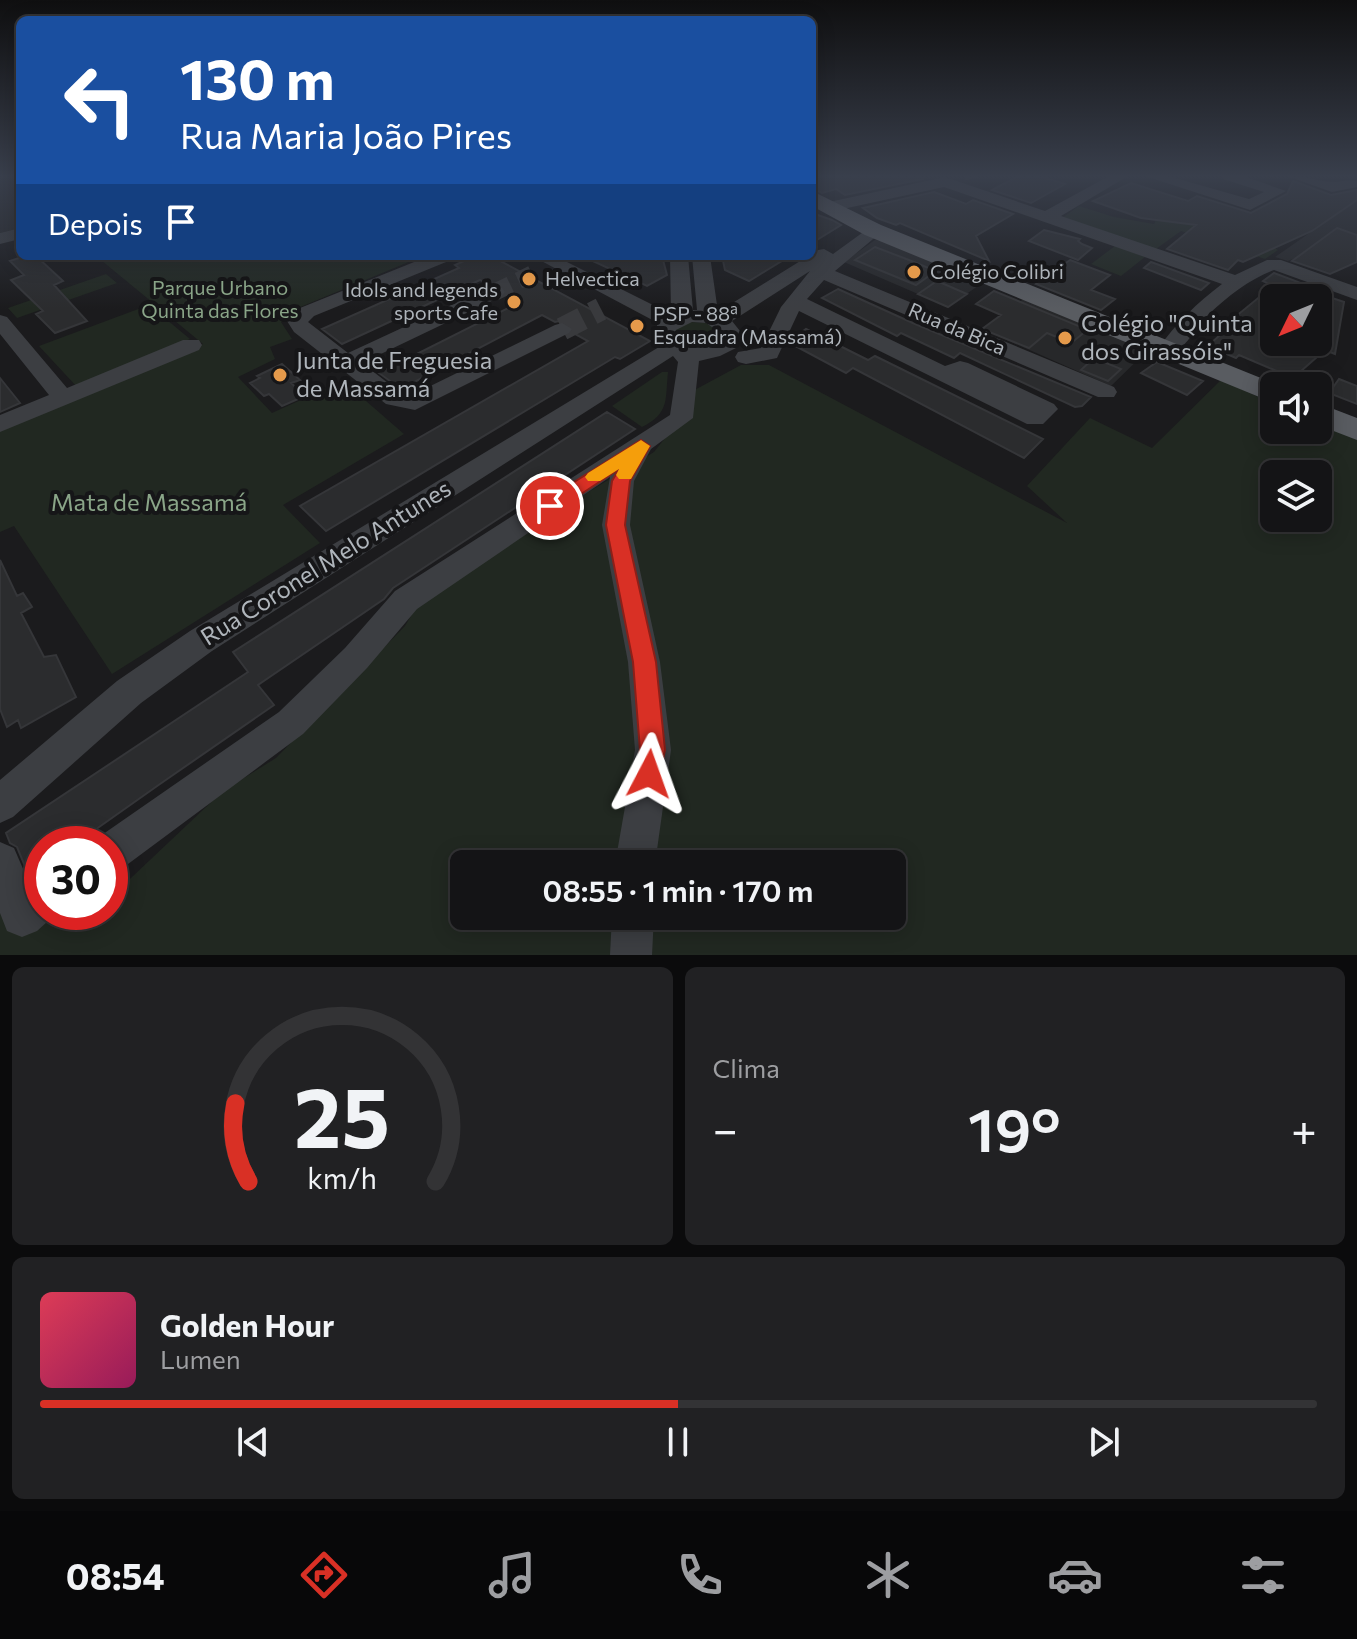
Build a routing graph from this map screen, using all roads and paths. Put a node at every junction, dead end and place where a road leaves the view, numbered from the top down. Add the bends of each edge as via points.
1 (855, 221) edge
2 (1057, 221) edge
3 (871, 229) junction
4 (435, 260) edge
5 (679, 260) edge
6 (702, 260) edge
7 (542, 264) edge
8 (817, 266) junction
9 (1235, 282) junction
10 (495, 292) tunnel mouth
11 (1357, 294) edge
12 (622, 298) junction
13 (795, 301) junction
14 (601, 309) tunnel mouth
15 (713, 319) junction
16 (0, 321) edge
17 (562, 329) tunnel mouth
18 (678, 335) junction
19 (191, 345) dead end
20 (722, 348) junction
21 (1169, 349) junction
22 (746, 357) junction
23 (345, 363) junction
24 (769, 365) dead end
25 (943, 374) dead end
26 (1260, 388) edge
27 (1106, 392) dead end
28 (63, 398) junction
29 (1332, 419) edge
30 (0, 424) edge
31 (1357, 430) edge
32 (641, 446) junction
33 (0, 804) edge
34 (128, 840) edge
35 (637, 850) edge
36 (0, 862) edge
37 (24, 914) edge
38 (632, 930) edge
39 (631, 955) edge

1 - 3 main road
2 - 9 street
3 - 8 street
3 - 21 main road
4 - 23 street via 299,316 301,328
5 - 18 street
6 - 15 street
7 - 12 street
8 - 13 street
8 - 15 street
8 - 27 street, Rua da Bica
9 - 11 street via 1274,264
9 - 21 street via 1176,336
10 - 23 street
12 - 14 street
12 - 18 street
13 - 22 street via 769,353
13 - 25 street
15 - 18 street
15 - 20 street via 730,331
16 - 28 street
17 - 23 street via 415,403 394,399
18 - 20 street via 705,354
18 - 32 street via 689,362 681,418
18 - 33 street, Rua Coronel Melo Antunes via 201,641 129,692
19 - 28 street
20 - 22 street
21 - 26 main road
22 - 24 street
28 - 30 street
29 - 31 main road
32 - 34 street via 406,600 291,723
32 - 35 street via 621,481 616,525 644,662 653,750
36 - 37 street
38 - 39 street

